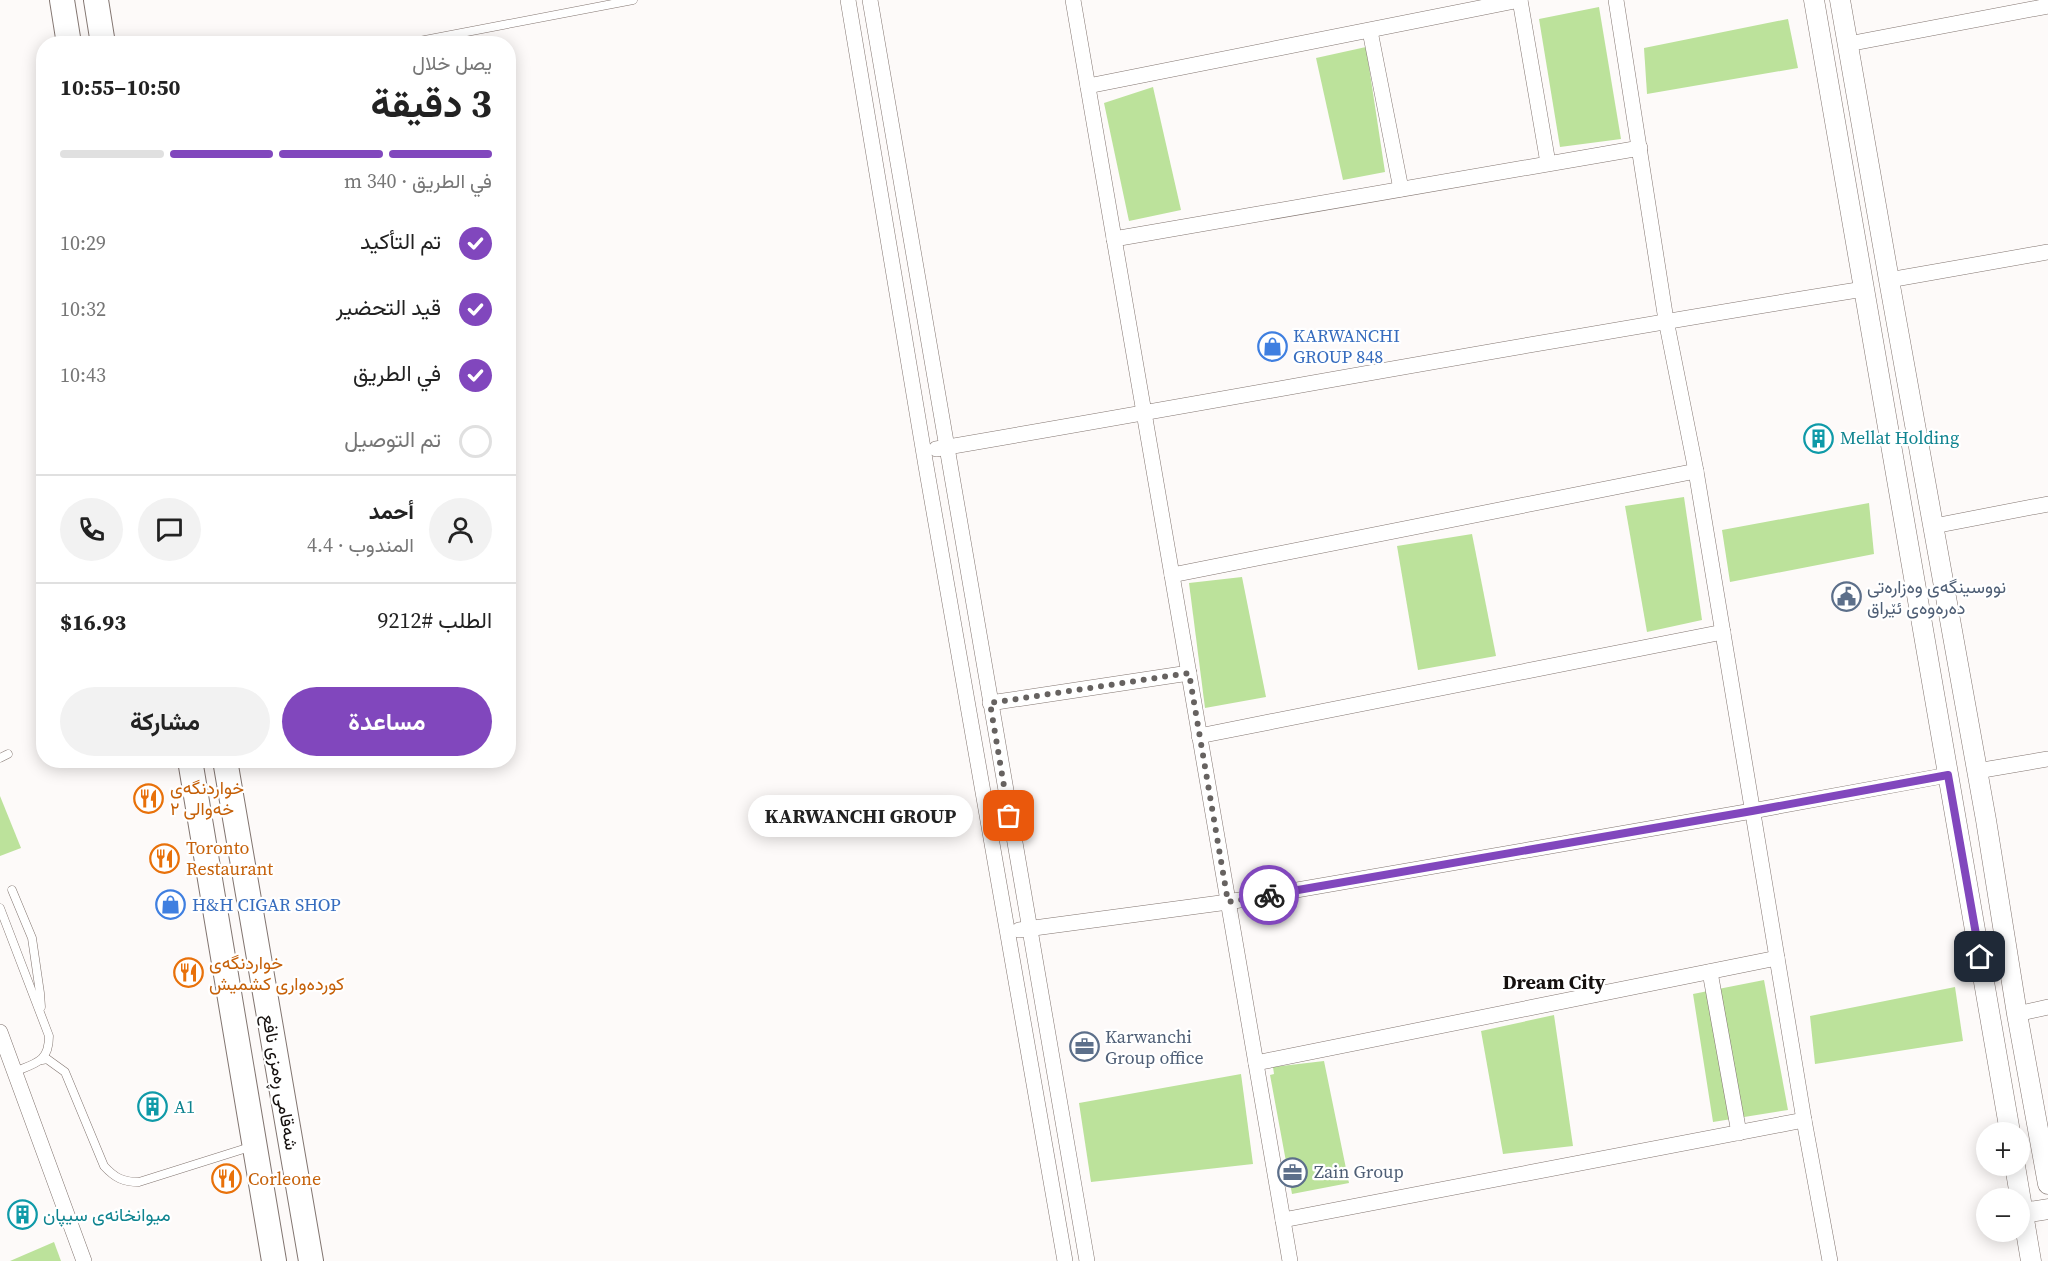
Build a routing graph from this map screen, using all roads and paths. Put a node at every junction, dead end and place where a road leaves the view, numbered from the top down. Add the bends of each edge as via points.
1 (62, 0) edge
2 (96, 0) edge
3 (633, 0) edge
4 (848, 0) edge
5 (870, 0) edge
6 (1073, 0) edge
7 (1520, 0) edge
8 (1616, 0) edge
9 (1814, 0) edge
10 (1840, 0) edge
11 (2048, 6) edge
12 (1370, 31) junction
13 (68, 36) edge
14 (102, 36) edge
15 (446, 36) edge
16 (1848, 44) junction
17 (1088, 86) junction
18 (1640, 148) junction
19 (1548, 163) junction
20 (1401, 189) junction
21 (1114, 239) junction
22 (1882, 240) junction
23 (1857, 245) junction
24 (2048, 252) edge
25 (1889, 280) junction
26 (1864, 289) junction
27 (1666, 320) junction
28 (1902, 350) junction
29 (1876, 354) junction
30 (1144, 414) junction
31 (946, 447) junction
32 (924, 451) junction
33 (1696, 471) junction
34 (2048, 504) edge
35 (1934, 526) junction
36 (1172, 575) junction
37 (1723, 632) junction
38 (1189, 673) junction
39 (990, 703) junction
40 (1969, 728) junction
41 (1941, 733) junction
42 (1199, 736) junction
43 (2048, 759) edge
44 (191, 768) edge
45 (226, 768) edge
46 (1977, 771) junction
47 (1948, 775) junction
48 (232, 801) junction
49 (198, 808) junction
50 (1752, 811) junction
51 (1986, 820) junction
52 (1958, 825) junction
53 (12, 890) dead end
54 (1228, 902) junction
55 (0, 908) edge
56 (252, 917) junction
57 (216, 919) junction
58 (1029, 929) junction
59 (1008, 932) junction
60 (1777, 958) junction
61 (1710, 972) junction
62 (2048, 1007) edge
63 (41, 1013) junction
64 (2017, 1014) junction
65 (0, 1032) edge
66 (42, 1060) junction
67 (1256, 1063) junction
68 (14, 1072) junction
69 (1804, 1120) junction
70 (2008, 1122) edge
71 (1739, 1133) junction
72 (255, 1146) junction
73 (2048, 1184) edge
74 (1074, 1191) junction
75 (1054, 1196) junction
76 (2048, 1209) edge
77 (2030, 1212) edge
78 (1283, 1220) junction
79 (2028, 1242) edge
80 (84, 1261) edge
81 (274, 1261) edge
82 (311, 1261) edge
83 (1065, 1261) edge
84 (1087, 1261) edge
85 (1290, 1261) edge
86 (1830, 1261) edge
87 (2031, 1261) edge

1 - 13 main road
2 - 14 main road
3 - 15 lane
4 - 32 street
5 - 31 street
6 - 17 street
7 - 12 street
7 - 19 street
8 - 18 street
9 - 23 street
10 - 16 street
11 - 16 street
12 - 17 street
12 - 20 street
16 - 22 street
17 - 21 street
18 - 19 street
18 - 27 street
19 - 20 street
20 - 21 street
21 - 30 street
22 - 23 street
22 - 25 street
23 - 26 street
24 - 25 street
25 - 28 street
26 - 27 street
26 - 29 street
27 - 30 street
27 - 33 street
28 - 29 street
28 - 35 street
29 - 41 street
30 - 31 street
30 - 36 street
31 - 32 street
31 - 39 street
32 - 59 street
33 - 36 street
33 - 37 street
34 - 35 street
35 - 40 street
36 - 38 street
37 - 42 street
37 - 50 street
38 - 39 street
38 - 42 street
39 - 58 street
40 - 41 street
40 - 46 street
41 - 47 street
42 - 54 street
43 - 46 street
44 - 49 main road, شەقامی ڕەمزی نافع
45 - 48 main road, شەقامی ڕەمزی نافع
46 - 51 street
47 - 50 street
47 - 52 street
48 - 49 main road via 229,818 219,823 208,822
48 - 56 main road, شەقامی ڕەمزی نافع
49 - 57 main road, شەقامی ڕەمزی نافع
50 - 54 street
50 - 60 street
51 - 52 street
51 - 64 street
52 - 70 street
53 - 63 lane via 32,938
54 - 58 street
54 - 67 street
55 - 63 lane
56 - 57 main road via 244,900 232,897 218,906
56 - 82 main road, شەقامی ڕەمزی نافع
57 - 72 main road, شەقامی ڕەمزی نافع
58 - 59 street
58 - 74 street
59 - 75 street
60 - 61 street
60 - 69 street
61 - 67 street
61 - 71 street
62 - 64 street
63 - 66 lane via 49,1036 49,1049
64 - 73 street
65 - 68 street
66 - 68 lane
66 - 72 lane via 47,1059 65,1072 104,1167 125,1182 139,1182
67 - 78 street
68 - 80 street
69 - 71 street
69 - 86 street
71 - 78 street
72 - 81 main road, شەقامی ڕەمزی نافع
74 - 75 street
74 - 84 street
75 - 83 street
76 - 77 street
78 - 85 street
79 - 87 street

